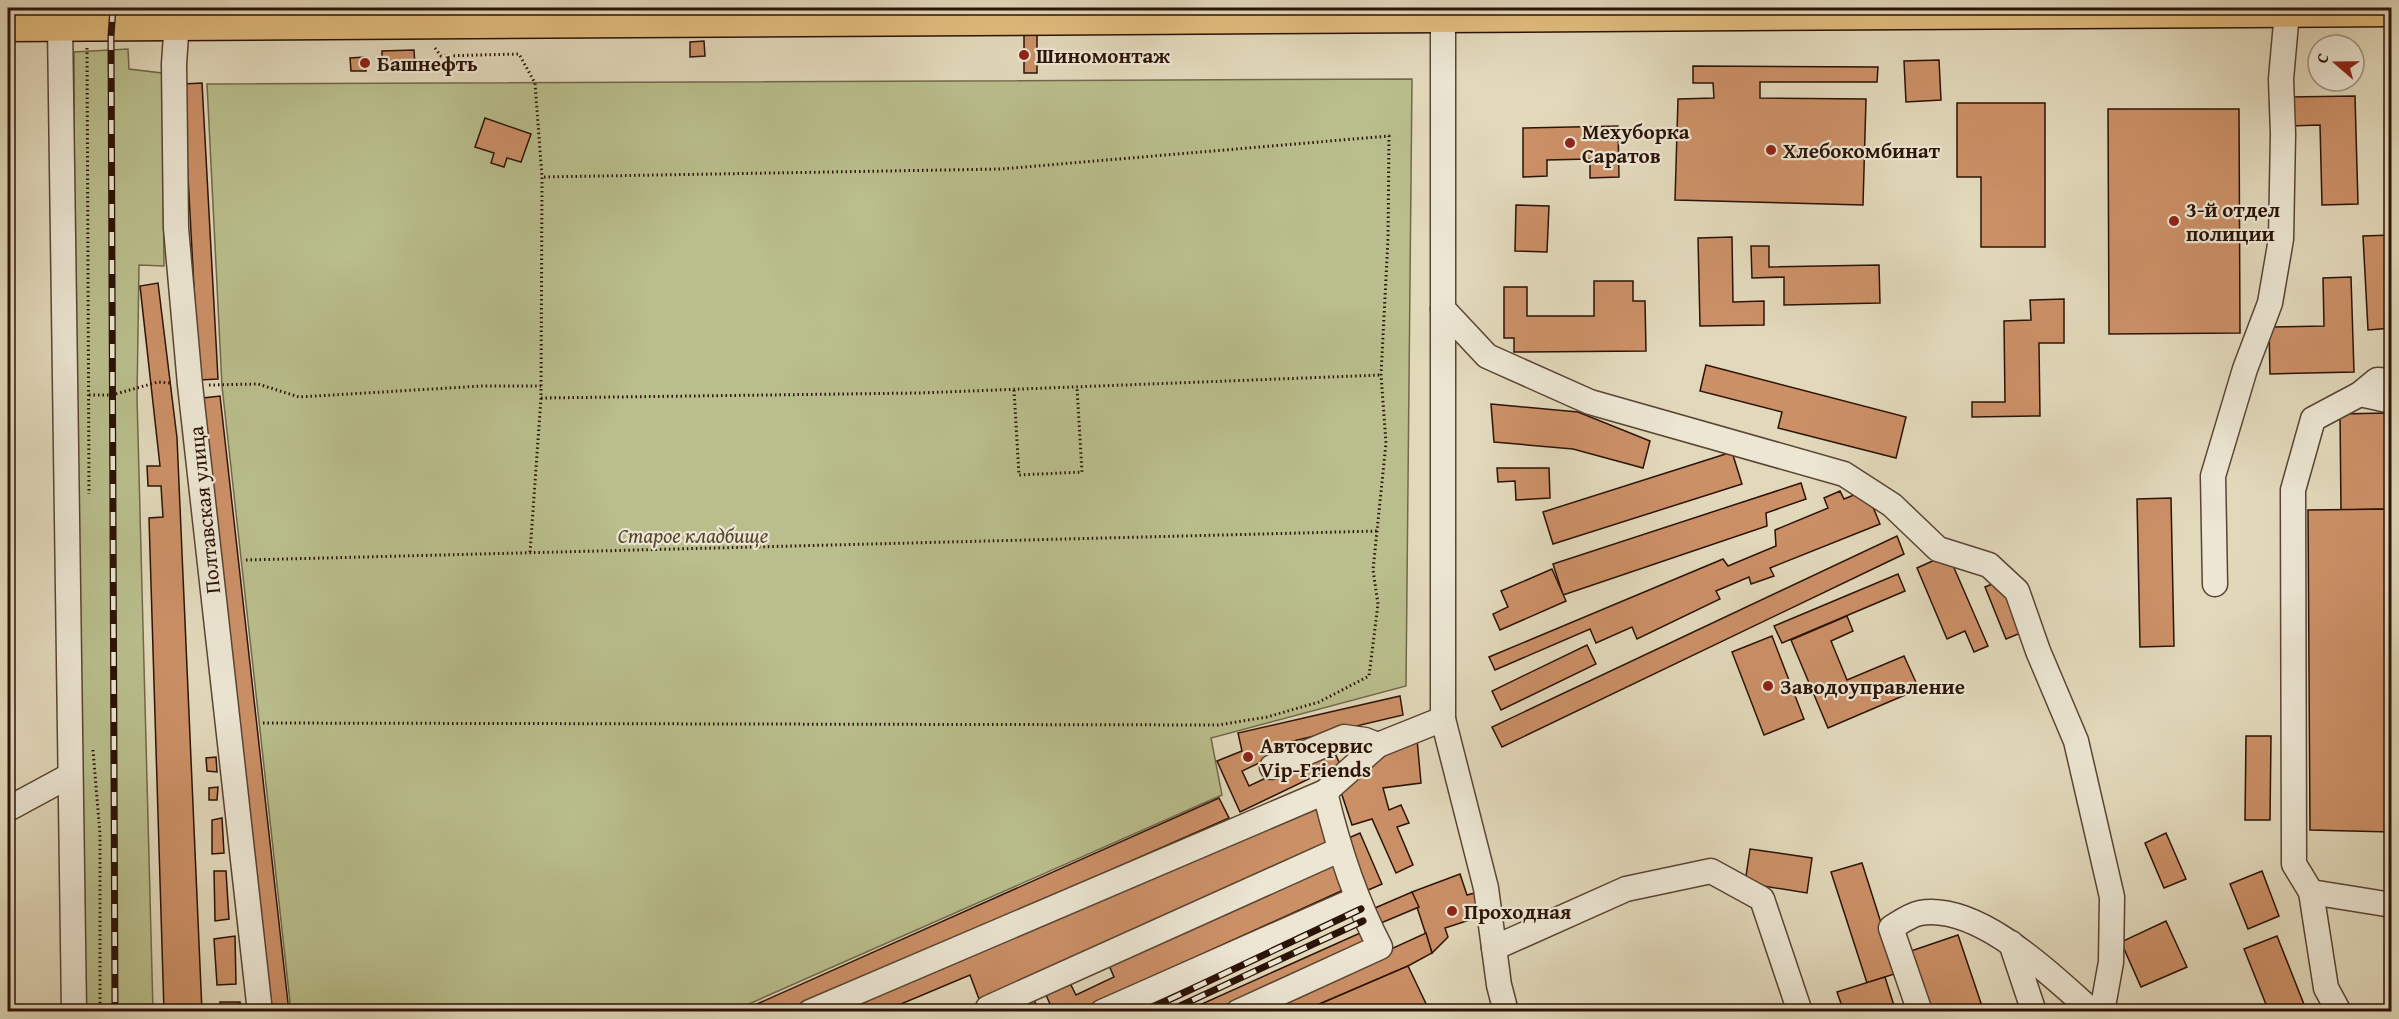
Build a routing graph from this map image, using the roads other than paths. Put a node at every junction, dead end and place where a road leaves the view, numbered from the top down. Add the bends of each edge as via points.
1 (2124, 10) edge
2 (2391, 11) edge
3 (1443, 12) edge
4 (2287, 12) junction
5 (1282, 13) edge
6 (182, 16) edge
7 (60, 25) edge
8 (8, 26) edge
9 (1443, 309) junction
10 (2391, 381) edge
11 (2360, 394) junction
12 (2391, 401) edge
13 (2215, 584) dead end
14 (1443, 719) junction
15 (1378, 745) junction
16 (1272, 767) dead end
17 (69, 776) junction
18 (1325, 792) junction
19 (8, 809) edge
20 (1339, 850) junction
21 (2311, 892) junction
22 (1357, 899) junction
23 (2391, 905) edge
24 (2011, 942) junction
25 (1494, 948) junction
26 (988, 1008) dead end
27 (74, 1011) edge
28 (260, 1011) edge
29 (810, 1011) edge
30 (1102, 1011) edge
31 (1238, 1011) edge
32 (1506, 1011) edge
33 (1800, 1011) edge
34 (1920, 1011) edge
35 (2034, 1011) edge
36 (2093, 1011) edge
37 (2102, 1011) edge
38 (2339, 1011) edge

1 - 3 main road
1 - 4 main road
2 - 4 main road
3 - 5 main road
3 - 9 street
4 - 13 street via 2281,79 2281,239 2270,303 2234,402 2213,476
5 - 6 main road
6 - 7 main road
6 - 28 street, Полтавская улица via 174,64 176,228
7 - 8 main road
7 - 17 street via 77,394
9 - 14 street
9 - 37 street via 1487,356 1590,402 1844,474 1892,505 1938,549 1989,565 2017,591 2076,741 2112,897 2112,962
10 - 11 street via 2377,380
11 - 12 street
11 - 21 street via 2313,419 2293,490 2294,864
14 - 15 street
14 - 25 street via 1486,888
15 - 16 street via 1344,737
15 - 18 street
17 - 19 street
17 - 27 street
18 - 20 street
18 - 29 street
20 - 22 street
20 - 26 street
21 - 23 street
21 - 38 street via 2326,988
22 - 30 street
22 - 31 street via 1380,947
24 - 34 street via 1951,914 1918,913 1891,928
24 - 35 street
24 - 36 street
25 - 32 street
25 - 33 street via 1626,889 1711,871 1762,899

